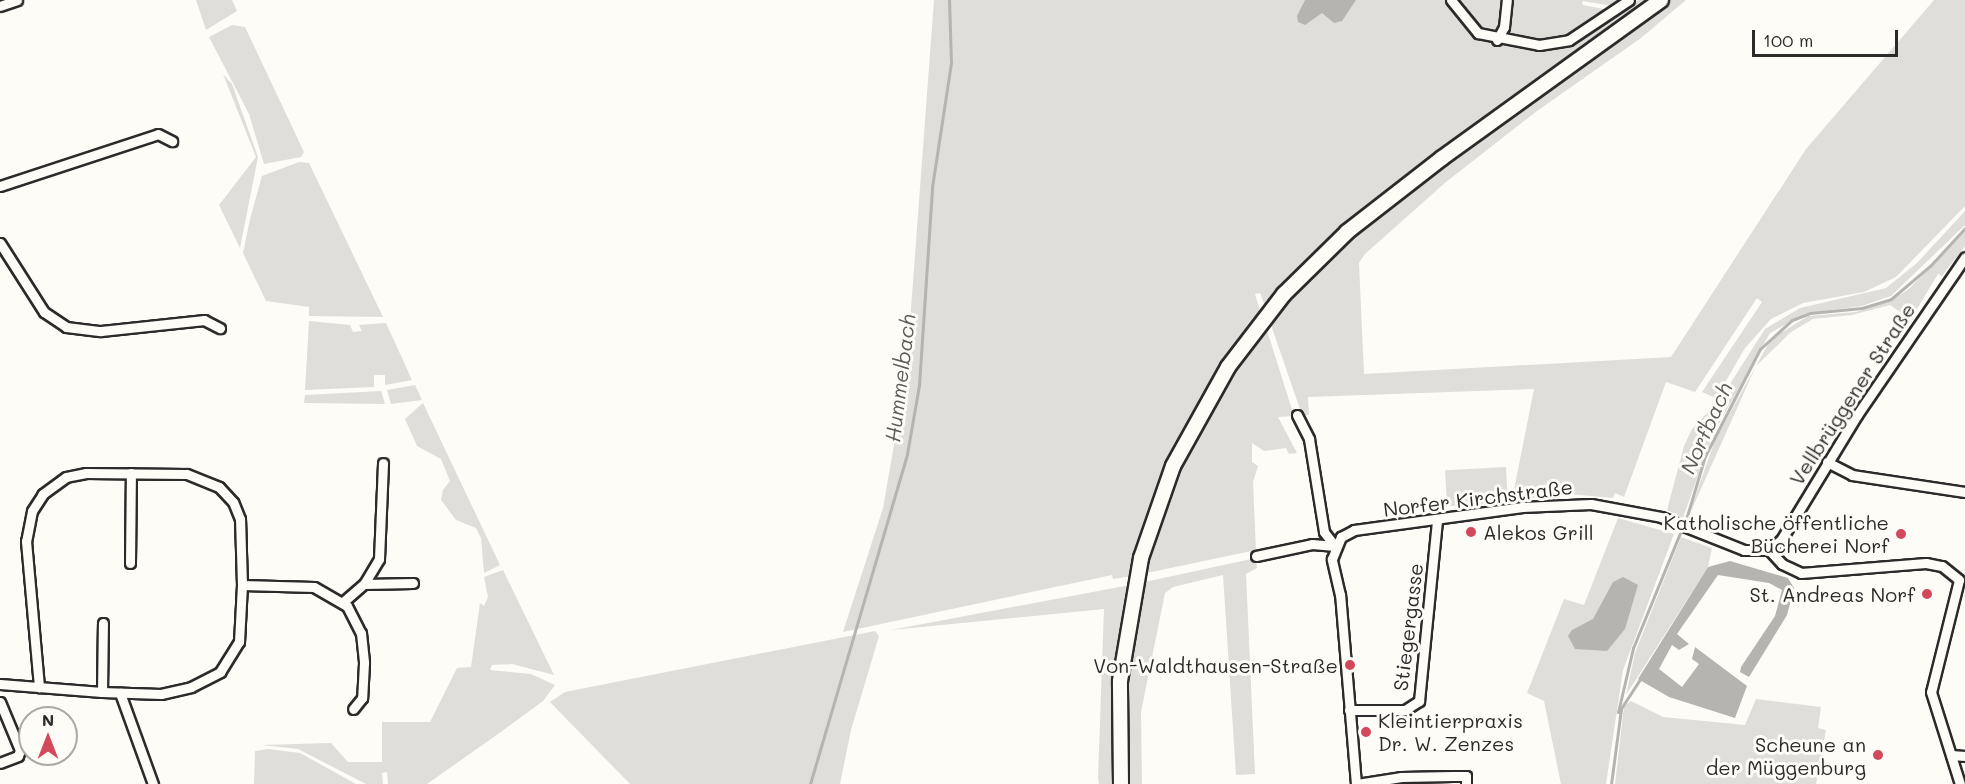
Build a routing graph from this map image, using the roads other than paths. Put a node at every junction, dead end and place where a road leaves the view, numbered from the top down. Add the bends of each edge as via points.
1 (16, 0) edge
2 (1451, 0) edge
3 (1507, 0) edge
4 (1629, 0) edge
5 (1661, 0) edge
6 (0, 6) edge
7 (1497, 40) junction
8 (172, 141) dead end
9 (0, 186) edge
10 (0, 243) edge
11 (1965, 257) edge
12 (220, 328) dead end
13 (1297, 416) dead end
14 (1827, 462) junction
15 (383, 463) dead end
16 (131, 473) junction
17 (1965, 492) edge
18 (1437, 521) junction
19 (1335, 546) junction
20 (1769, 550) junction
21 (1256, 556) dead end
22 (130, 563) dead end
23 (1962, 578) edge
24 (413, 583) dead end
25 (364, 584) junction
26 (242, 585) junction
27 (343, 602) junction
28 (103, 623) dead end
29 (0, 684) edge
30 (39, 687) junction
31 (102, 692) junction
32 (120, 693) junction
33 (0, 702) edge
34 (353, 709) dead end
35 (1349, 710) junction
36 (1951, 755) junction
37 (1965, 756) edge
38 (0, 764) edge
39 (1453, 780) edge
40 (153, 784) edge
41 (1121, 784) edge
42 (1357, 784) edge
43 (1466, 784) edge
44 (1960, 784) edge

1 - 6 street
2 - 7 street via 1474,30
3 - 7 street via 1504,27
4 - 7 street via 1562,42 1526,45
5 - 41 main road via 1442,158 1347,232 1284,294 1228,367 1173,466 1141,558 1120,681
8 - 9 street via 158,134
10 - 12 street via 44,312 66,327 101,332 204,320
11 - 14 street, Vellbrüggener Straße
13 - 19 street via 1308,439 1324,532
14 - 17 street via 1852,475
14 - 20 street, Vellbrüggener Straße via 1780,540
15 - 25 street via 380,553
16 - 22 street
16 - 26 street via 186,474 212,483 226,494 240,519
16 - 30 street via 66,477 49,489 32,511 27,554
18 - 19 street, Norfer Kirchstraße via 1354,530 1341,537
18 - 20 street, Norfer Kirchstraße via 1564,503 1623,508 1744,550
18 - 35 street, Stiegergasse via 1419,701 1405,710
19 - 21 street via 1312,544
19 - 35 street via 1333,562 1340,598
20 - 23 street via 1788,568 1808,574 1926,563 1942,566
23 - 36 street via 1931,684
24 - 25 street
25 - 27 street
26 - 27 street via 306,586
26 - 32 street via 239,642 220,672 180,691
27 - 34 street via 356,618 363,643 363,692
28 - 31 street
29 - 30 street
30 - 31 street
31 - 32 street
32 - 40 street
33 - 38 street via 20,750 18,756
35 - 42 street
36 - 37 street
36 - 44 street
39 - 42 street via 1401,777
39 - 43 street via 1467,776

